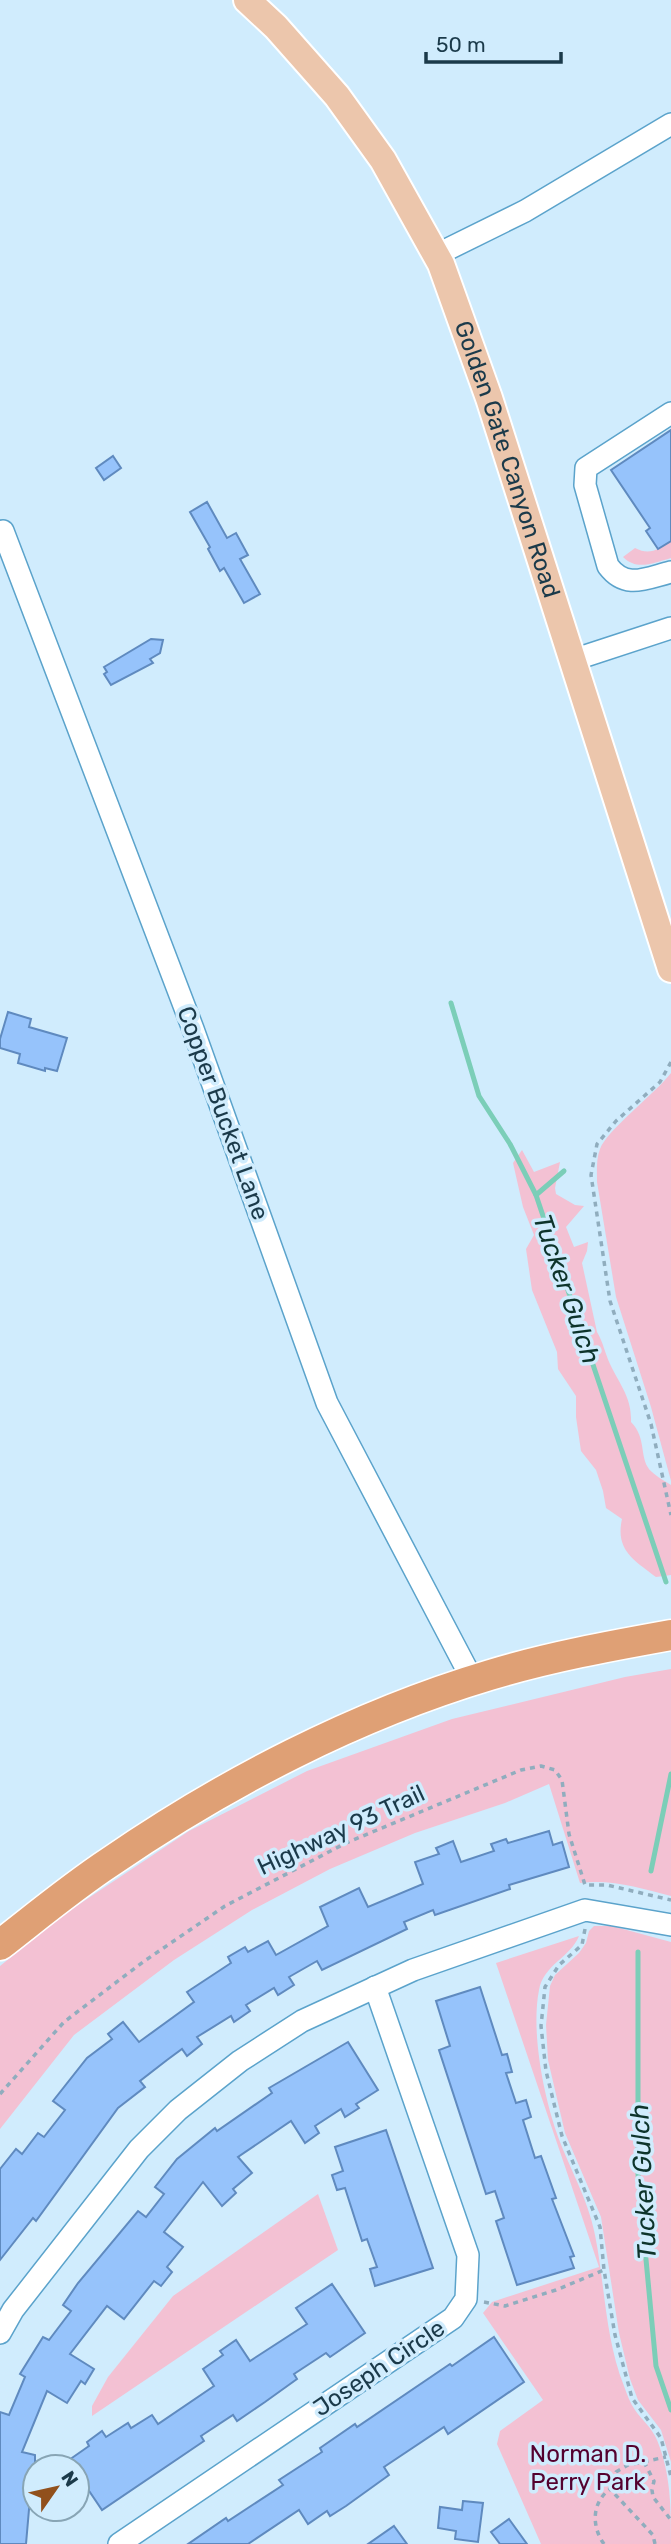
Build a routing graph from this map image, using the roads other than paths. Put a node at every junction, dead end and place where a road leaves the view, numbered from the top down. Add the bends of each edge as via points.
1 (247, 0) edge
2 (671, 124) edge
3 (436, 255) junction
4 (671, 413) edge
5 (3, 531) dead end
6 (671, 572) edge
7 (671, 628) edge
8 (573, 660) junction
9 (671, 969) edge
10 (668, 1635) edge
11 (473, 1681) junction
12 (671, 1925) edge
13 (0, 1945) edge
14 (376, 1987) junction
15 (0, 2333) edge
16 (119, 2544) edge

1 - 3 main road, Golden Gate Canyon Road via 337,96 383,160
2 - 3 street via 525,211
3 - 8 main road, Golden Gate Canyon Road via 489,398
4 - 6 street via 586,468 585,485 615,575 633,582
5 - 11 street, Copper Bucket Lane via 193,1029 327,1403
7 - 8 street
8 - 9 main road, Golden Gate Canyon Road
10 - 11 highway via 552,1658
11 - 13 highway via 329,1738 232,1787 109,1862
12 - 14 street via 585,1910 412,1970
14 - 15 street via 302,2021 240,2061 178,2110 139,2149
14 - 16 street, Joseph Circle via 468,2255 466,2300 453,2319

